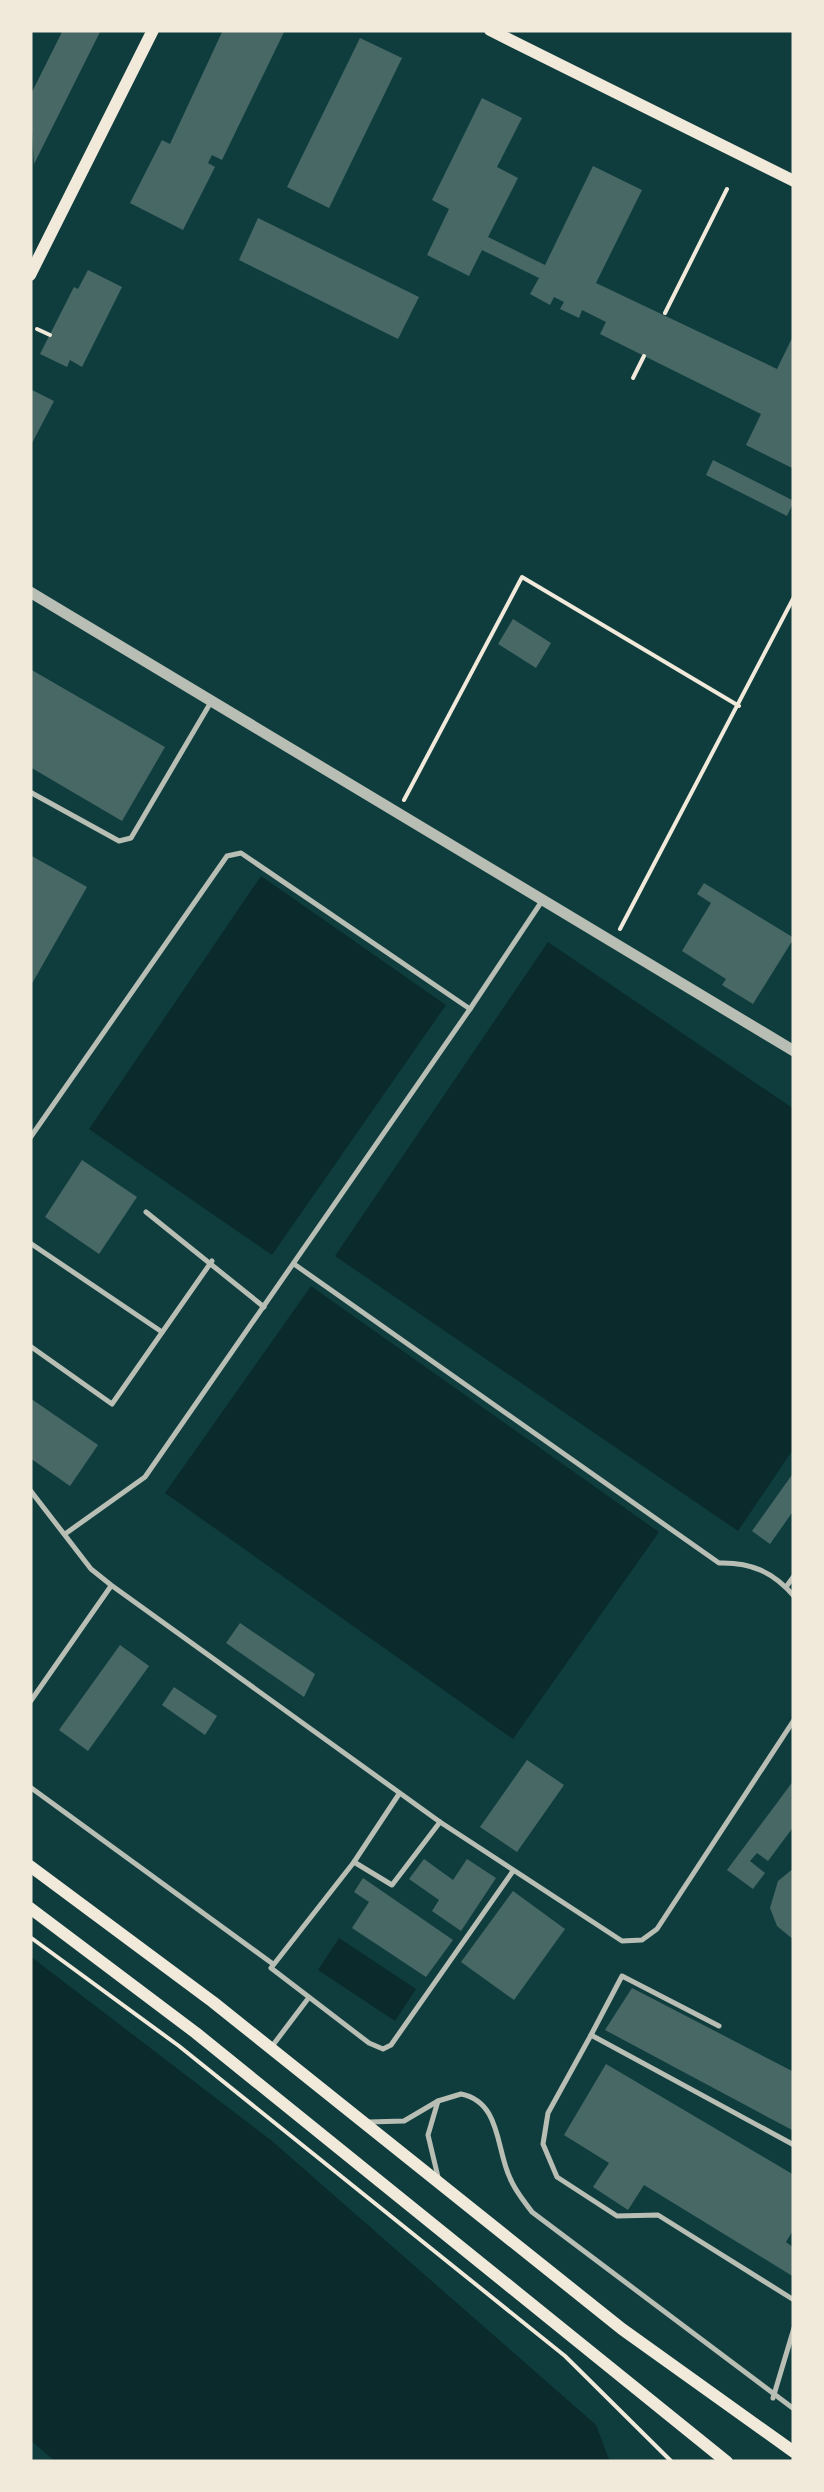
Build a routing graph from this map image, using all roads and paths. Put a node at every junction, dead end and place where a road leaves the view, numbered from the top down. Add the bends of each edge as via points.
1 (153, 30) edge
2 (490, 30) edge
3 (794, 181) edge
4 (727, 189) dead end
5 (30, 275) edge
6 (665, 314) dead end
7 (37, 329) dead end
8 (50, 335) dead end
9 (644, 356) dead end
10 (633, 378) dead end
11 (30, 592) edge
12 (794, 596) edge
13 (212, 700) junction
14 (739, 706) junction
15 (30, 792) edge
16 (398, 812) junction
17 (543, 899) junction
18 (614, 942) junction
19 (470, 1009) junction
20 (794, 1052) edge
21 (30, 1138) edge
22 (146, 1212) dead end
23 (30, 1243) edge
24 (212, 1262) junction
25 (294, 1264) junction
26 (264, 1307) junction
27 (162, 1332) junction
28 (30, 1346) edge
29 (30, 1490) edge
30 (65, 1534) junction
31 (794, 1576) edge
32 (111, 1585) junction
33 (786, 1587) junction
34 (794, 1596) edge
35 (30, 1702) edge
36 (794, 1720) edge
37 (30, 1787) edge
38 (400, 1793) junction
39 (440, 1822) junction
40 (354, 1862) junction
41 (30, 1866) edge
42 (513, 1871) junction
43 (30, 1908) edge
44 (30, 1938) edge
45 (273, 1964) junction
46 (307, 2000) junction
47 (719, 2026) dead end
48 (591, 2035) junction
49 (270, 2048) junction
50 (438, 2102) junction
51 (359, 2120) junction
52 (794, 2145) edge
53 (440, 2184) junction
54 (794, 2300) edge
55 (794, 2328) edge
56 (773, 2398) junction
57 (794, 2410) edge
58 (794, 2452) edge
59 (672, 2462) edge
60 (728, 2462) edge

1 - 5 main road
2 - 3 main road
4 - 6 path
7 - 8 path
9 - 10 path
11 - 13 street
12 - 14 path
13 - 15 lane via 131,838 119,841
13 - 16 street
14 - 16 path via 522,577
14 - 18 path
16 - 17 street
17 - 18 street
17 - 19 lane
18 - 20 street
19 - 21 lane via 241,853 227,856
19 - 25 lane
22 - 24 lane
23 - 27 lane
24 - 26 lane
24 - 27 lane
25 - 26 lane
25 - 33 lane via 719,1563 741,1563
26 - 30 lane via 145,1477
27 - 28 lane via 112,1404
29 - 30 lane
30 - 32 lane
31 - 33 lane
32 - 35 lane
32 - 38 lane
33 - 34 lane
36 - 42 lane via 657,1929 642,1940 622,1941
37 - 45 lane
38 - 39 lane
38 - 40 lane
39 - 40 lane via 392,1885
39 - 42 lane
40 - 45 lane
41 - 49 main road
42 - 46 lane via 391,2044 375,2048
43 - 60 main road via 196,2033
44 - 59 path via 179,2046 565,2356
45 - 46 lane via 274,1973
46 - 49 lane
47 - 48 lane via 622,1976
48 - 52 lane
48 - 54 lane via 548,2114 543,2144 557,2177 618,2216 658,2215
49 - 51 main road
50 - 51 lane via 404,2121
50 - 53 lane via 428,2135
50 - 56 lane via 460,2094 477,2100 495,2124 511,2181 532,2212
51 - 53 main road
53 - 58 main road via 622,2329
55 - 56 lane
56 - 57 lane

